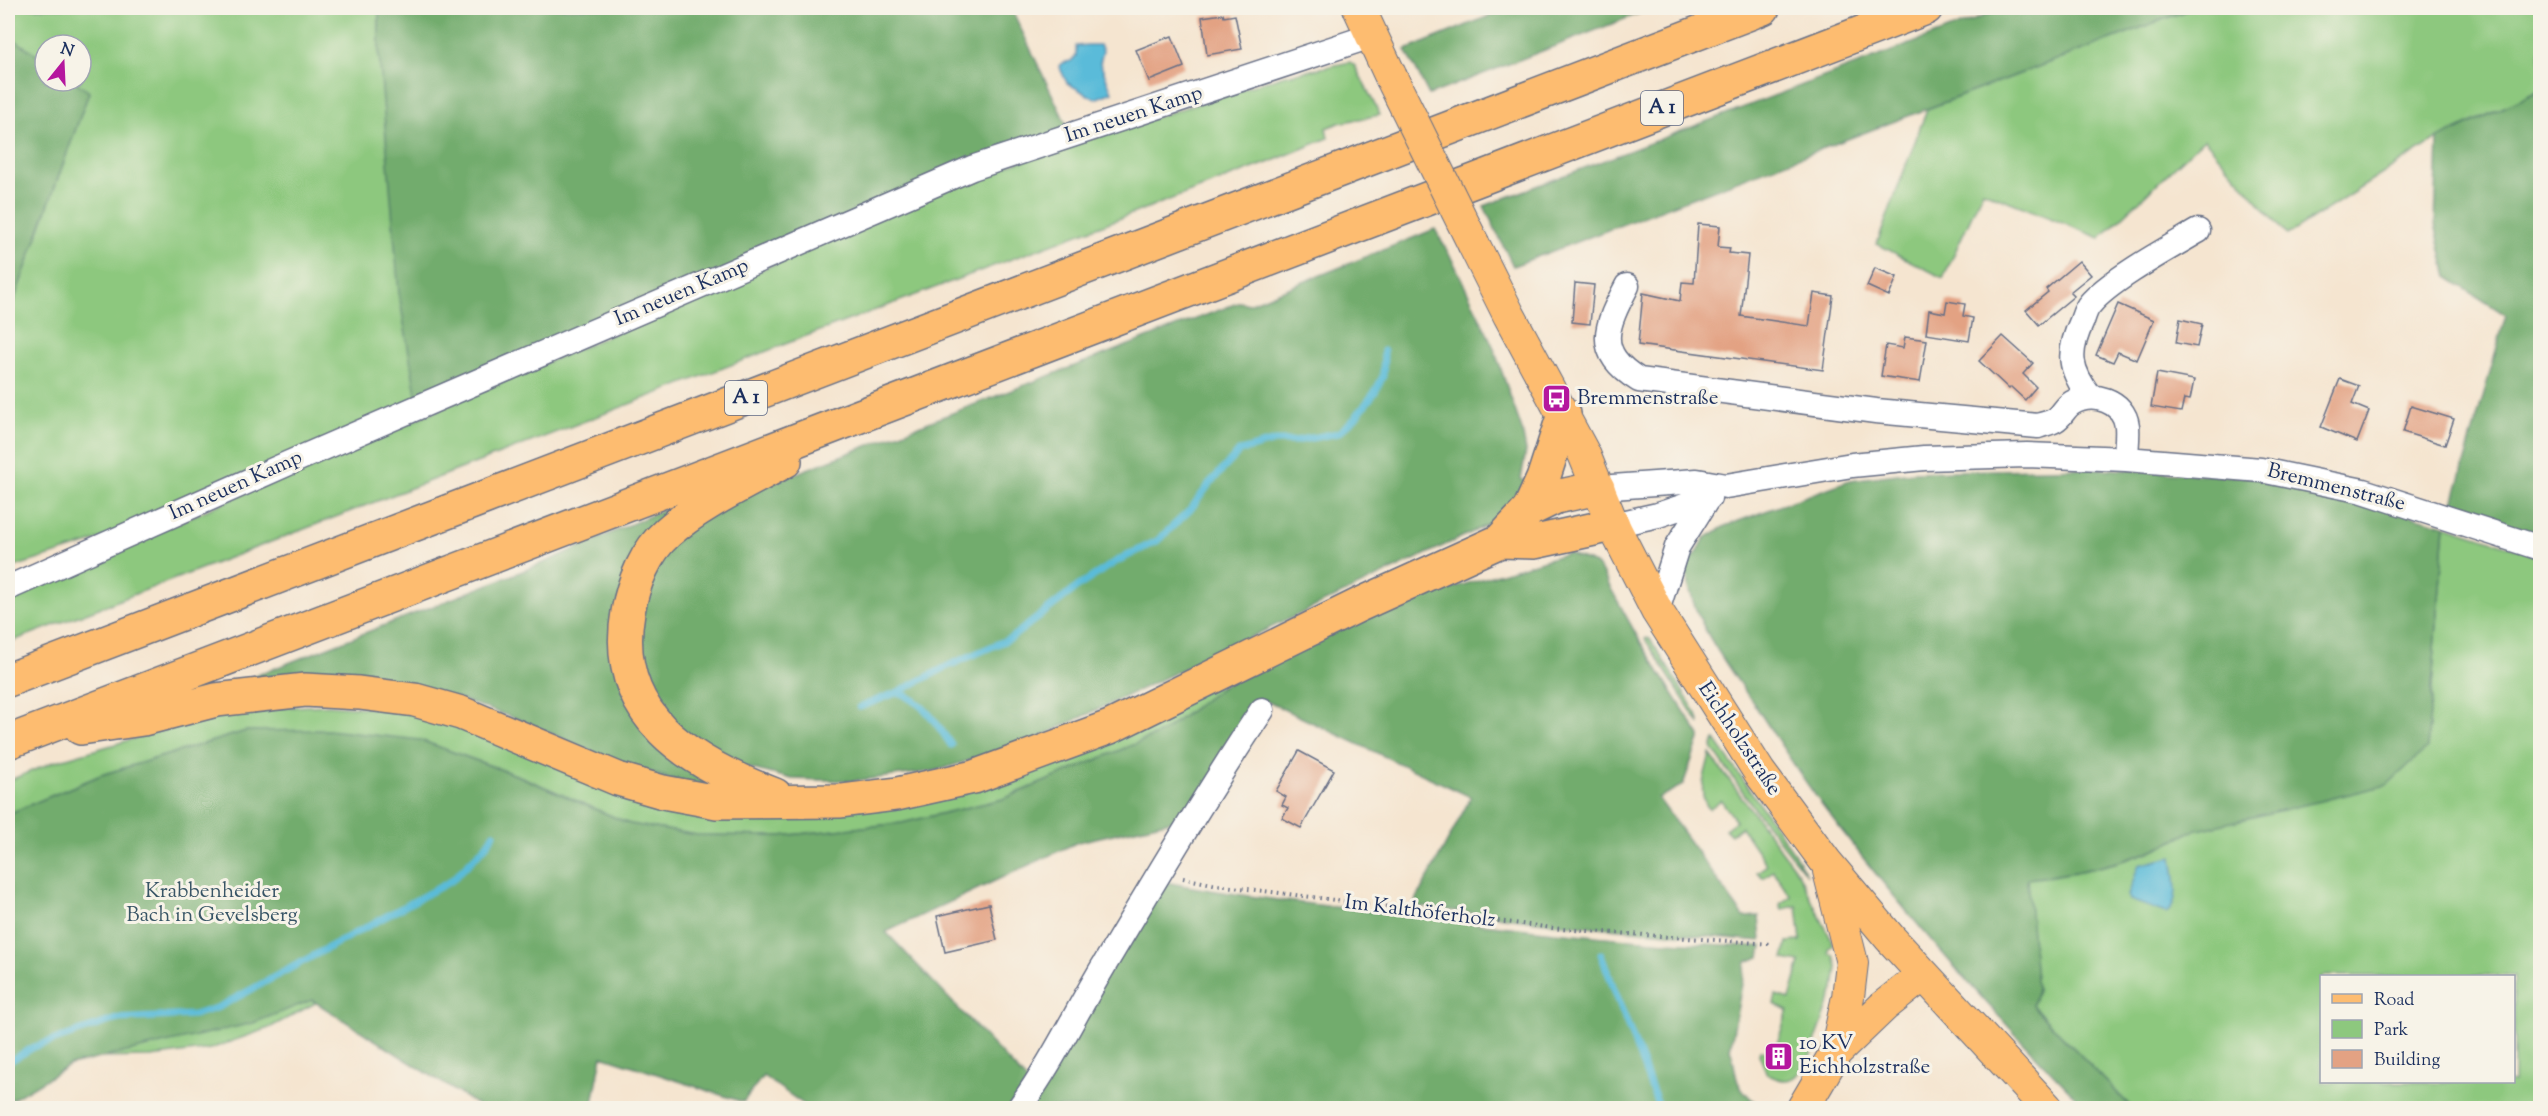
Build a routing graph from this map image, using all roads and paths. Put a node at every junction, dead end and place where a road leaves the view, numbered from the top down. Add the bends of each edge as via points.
1 (1359, 8) edge
2 (1763, 8) edge
3 (1926, 8) edge
4 (1371, 36) junction
5 (2198, 231) dead end
6 (1627, 286) dead end
7 (2090, 397) junction
8 (872, 410) junction
9 (1564, 414) junction
10 (2126, 459) junction
11 (1726, 486) junction
12 (1598, 488) junction
13 (1706, 501) junction
14 (1529, 510) junction
15 (1613, 525) junction
16 (1500, 542) junction
17 (2541, 548) edge
18 (8, 588) edge
19 (1657, 611) junction
20 (8, 680) edge
21 (1262, 710) dead end
22 (15, 740) edge
23 (790, 801) junction
24 (1826, 862) junction
25 (1159, 873) junction
26 (1771, 944) dead end
27 (1923, 975) junction
28 (1836, 1052) junction
29 (1019, 1108) edge
30 (1803, 1108) edge
31 (2047, 1108) edge

1 - 4 main road, Eichholzstraße
2 - 20 highway, A 1
3 - 8 highway, A 1
4 - 9 main road, Eichholzstraße, bridge via 1509,315
4 - 18 street, Im neuen Kamp via 972,168
5 - 7 street via 2116,282 2090,304 2070,357
6 - 7 street via 1607,330 1621,369 1639,381 1876,411 2037,426 2056,419 2069,405
7 - 10 street via 2108,401 2121,411 2127,424
8 - 22 highway, A 1
8 - 23 highway via 692,513 666,533 644,562 632,592 625,630 626,660 636,697 663,733 703,762
9 - 12 main road, Eichholzstraße
9 - 14 highway
10 - 11 street, Bremmenstraße via 2027,455 1924,458 1852,465
10 - 17 street, Bremmenstraße via 2261,470 2363,491
11 - 12 street, Bremmenstraße via 1697,481
11 - 13 street, Bremmenstraße
12 - 14 highway via 1556,497
12 - 15 main road, Eichholzstraße
13 - 15 street, Bremmenstraße
13 - 19 street, Bremmenstraße via 1677,547
14 - 16 highway
15 - 16 highway via 1535,542
15 - 19 main road, Eichholzstraße
16 - 23 highway via 1348,610 1110,727 1031,758 974,777 897,794 841,801
19 - 24 main road, Eichholzstraße via 1760,773
21 - 25 street
22 - 23 highway via 143,719 216,700 305,690 359,693 415,700 461,713 618,780 663,792 717,802
24 - 27 main road, Eichholzstraße
24 - 28 main road via 1852,963
25 - 26 path, Im Kalthöferholz via 1217,885 1482,920
25 - 29 street via 1062,1043
27 - 28 main road
27 - 31 main road, Eichholzstraße
28 - 30 main road

